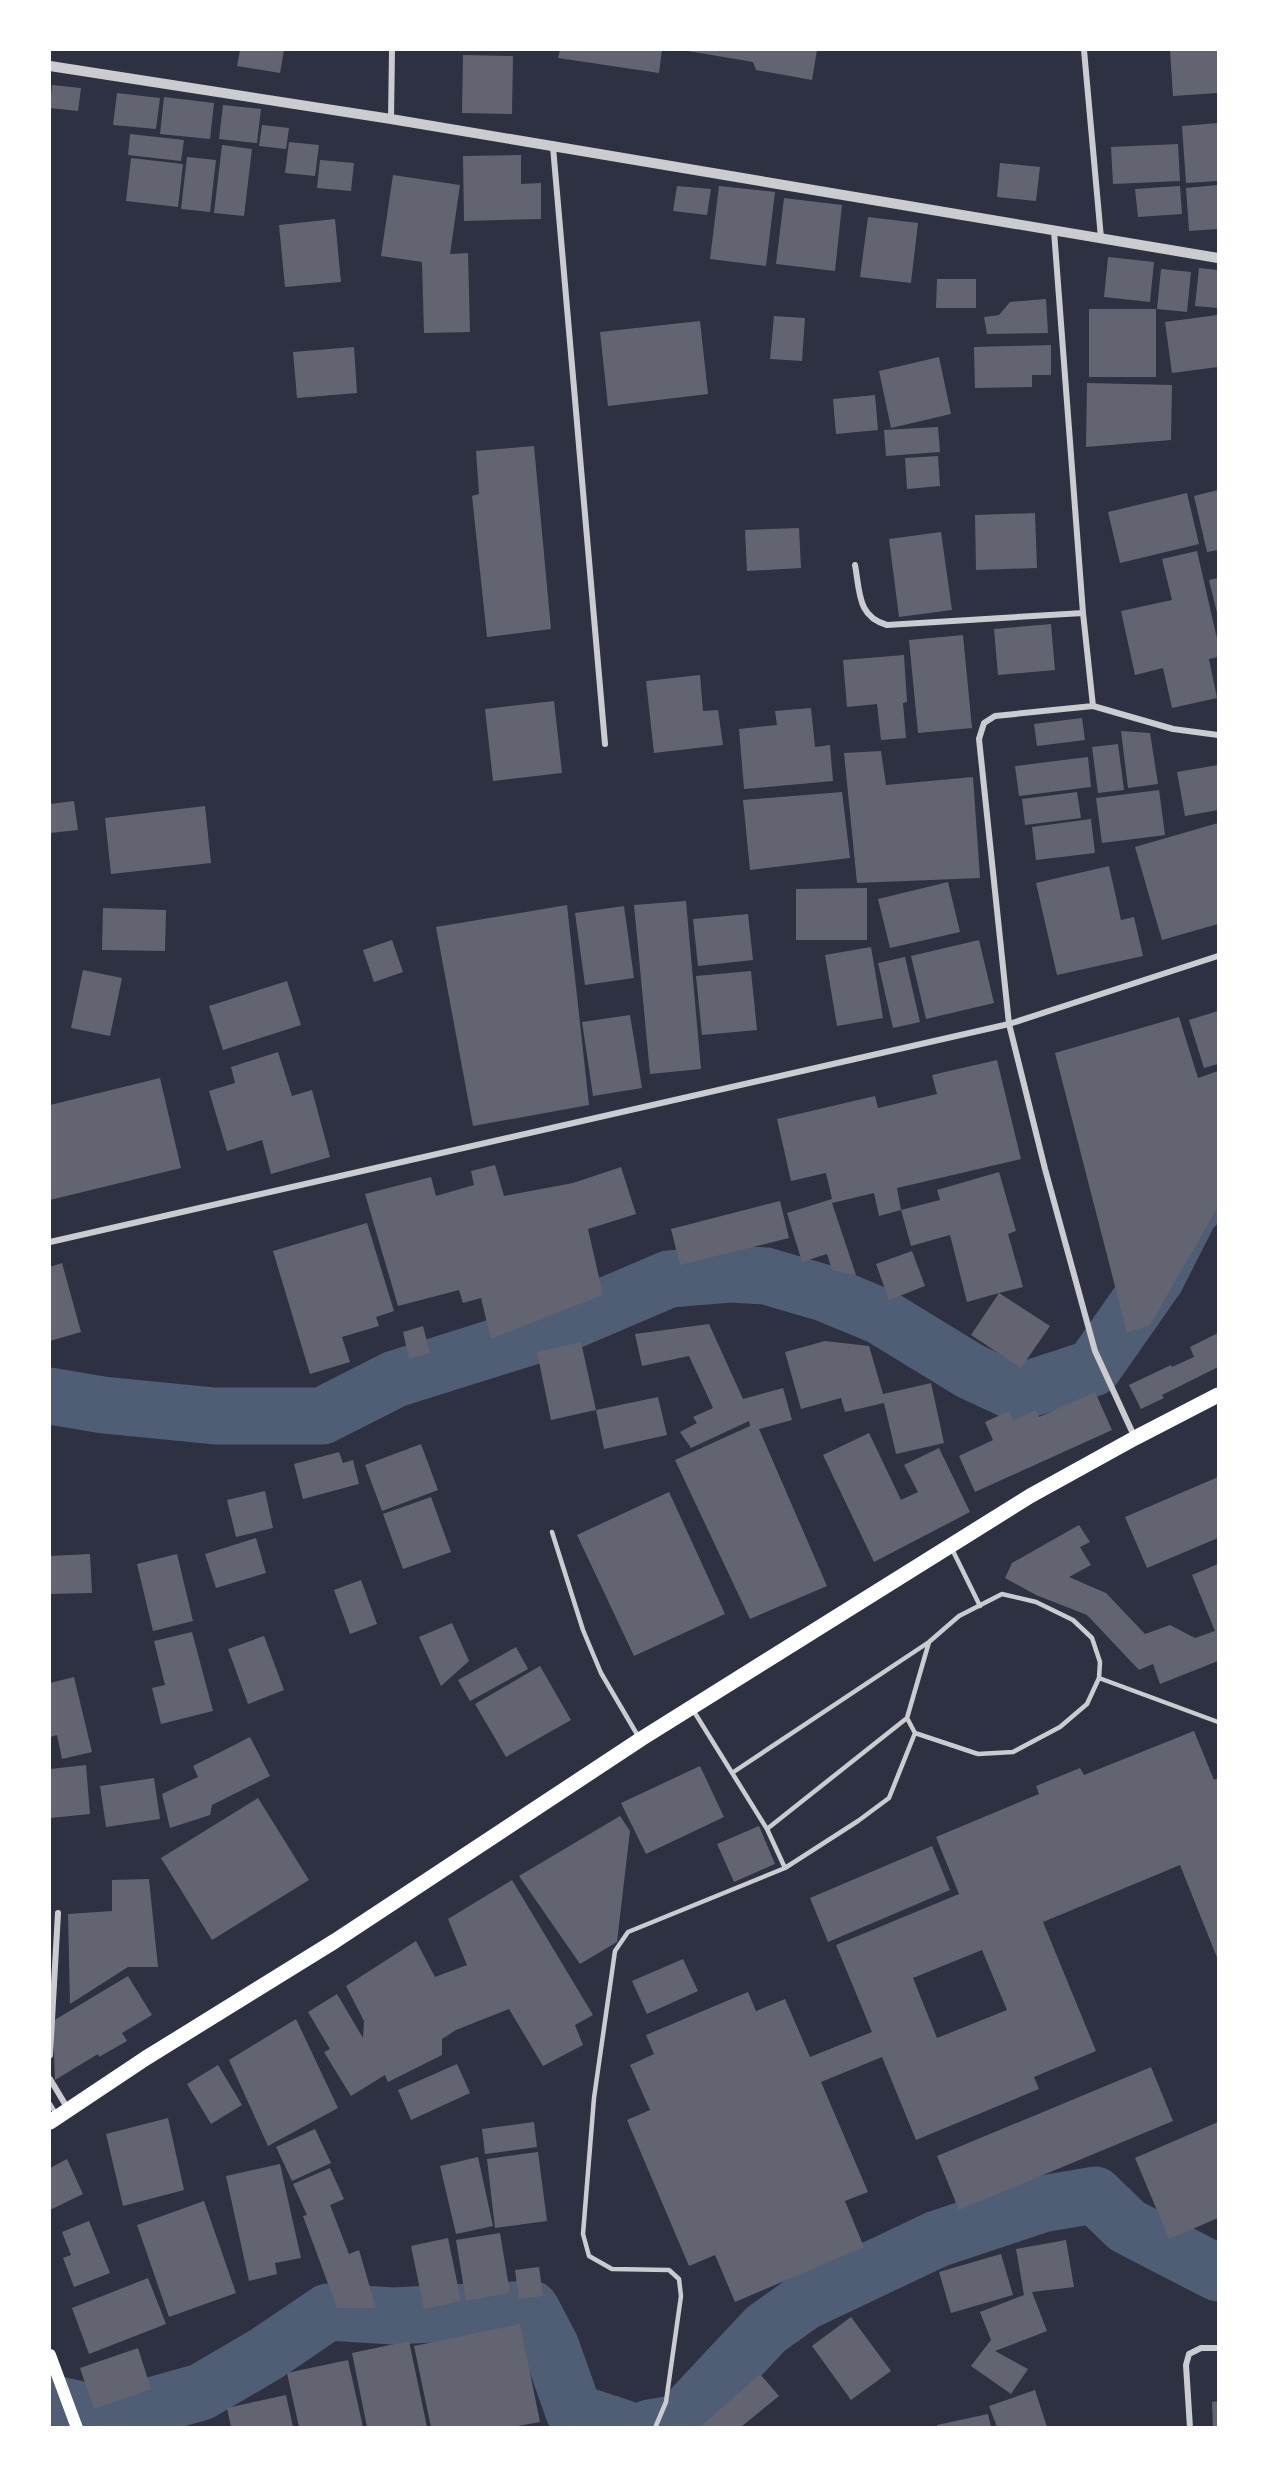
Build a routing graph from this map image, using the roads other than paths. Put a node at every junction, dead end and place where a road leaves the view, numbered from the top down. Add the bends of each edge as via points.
1 (392, 50) edge
2 (1084, 50) edge
3 (50, 66) edge
4 (391, 119) junction
5 (553, 147) junction
6 (1054, 231) junction
7 (1101, 239) junction
8 (1218, 258) edge
9 (855, 566) dead end
10 (1083, 613) junction
11 (1093, 706) junction
12 (1218, 735) edge
13 (605, 744) dead end
14 (1218, 956) edge
15 (1009, 1024) junction
16 (50, 1242) edge
17 (1218, 1395) edge
18 (1135, 1438) junction
19 (552, 1532) dead end
20 (951, 1546) junction
21 (980, 1606) junction
22 (929, 1642) junction
23 (1099, 1678) junction
24 (691, 1708) junction
25 (907, 1718) junction
26 (1218, 1722) edge
27 (915, 1733) junction
28 (641, 1739) junction
29 (732, 1773) junction
30 (767, 1829) junction
31 (785, 1868) junction
32 (58, 1913) dead end
33 (50, 2055) edge
34 (50, 2079) edge
35 (56, 2113) edge
36 (1218, 2348) edge
37 (50, 2355) edge
38 (76, 2424) edge
39 (655, 2427) edge
40 (1190, 2427) edge

1 - 4 street
2 - 7 street
3 - 4 street
4 - 5 street
5 - 6 street
5 - 13 street
6 - 7 street
6 - 10 street
7 - 8 street
9 - 10 street via 867,615 887,625
10 - 11 street
11 - 12 street via 1173,729
11 - 15 street via 995,716 984,723 979,739
14 - 15 street
15 - 16 street
15 - 18 street via 1095,1351
17 - 18 main road
18 - 20 main road via 1030,1496
19 - 28 lane via 601,1673
20 - 21 lane
20 - 24 main road
21 - 22 lane via 959,1616
21 - 23 lane via 1002,1594 1036,1602 1073,1620 1092,1638 1100,1662
22 - 25 lane
22 - 29 lane
23 - 26 lane
23 - 27 lane via 1087,1704 1060,1727 1012,1752 978,1754
24 - 28 main road
24 - 29 lane
25 - 27 lane
25 - 30 lane
27 - 31 lane via 889,1798
28 - 35 main road via 335,1941
29 - 30 lane
30 - 31 lane
31 - 39 lane via 628,1932 615,1951 594,2098 583,2234 590,2256 612,2270 669,2270 679,2279 681,2296 666,2402
32 - 33 street
34 - 35 street
36 - 40 street via 1201,2348 1190,2354 1186,2365
37 - 38 main road

